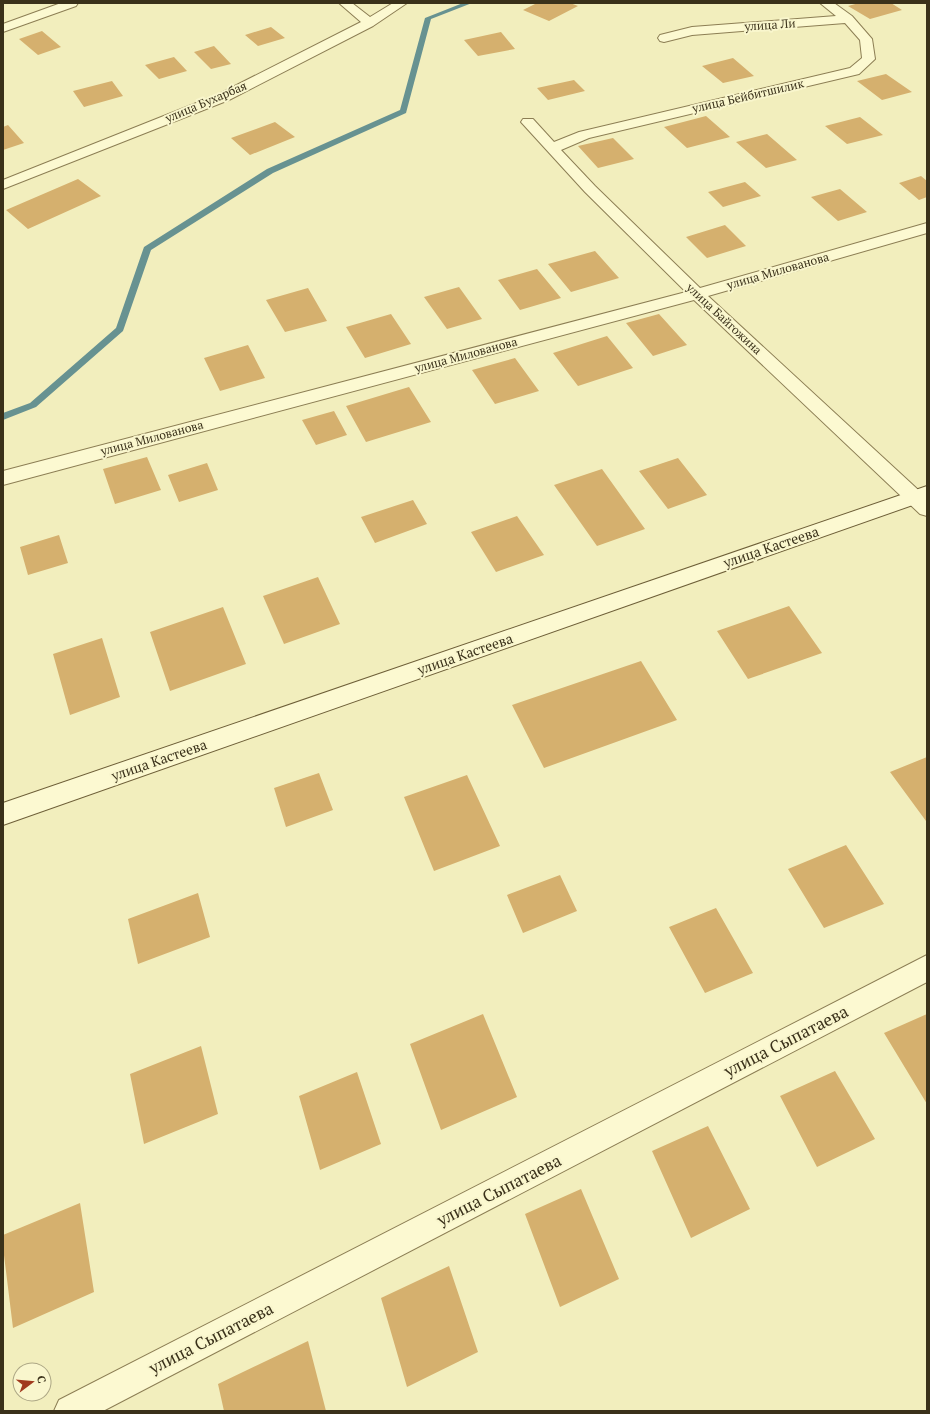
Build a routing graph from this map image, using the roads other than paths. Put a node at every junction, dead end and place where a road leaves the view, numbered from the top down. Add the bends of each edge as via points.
1 (72, 3) edge
2 (345, 3) edge
3 (401, 3) edge
4 (826, 3) edge
5 (848, 19) junction
6 (674, 22) dead end
7 (369, 23) junction
8 (3, 28) edge
9 (692, 31) junction
10 (664, 38) dead end
11 (528, 122) dead end
12 (553, 148) junction
13 (3, 185) edge
14 (927, 228) edge
15 (697, 294) junction
16 (3, 478) edge
17 (923, 500) edge
18 (3, 814) edge
19 (927, 968) edge
20 (70, 1411) edge

1 - 8 street
2 - 7 street
3 - 7 street, улица Бухарбая
4 - 5 street, улица Бейбитшилик
5 - 9 street, улица Ли
5 - 12 street, улица Бейбитшилик via 866,39 869,60 854,71 584,135
6 - 9 street
7 - 13 street, улица Бухарбая via 224,96
9 - 10 street, улица Ли
11 - 12 street, улица Байгожина
12 - 15 street, улица Байгожина via 590,189
14 - 15 street, улица Милованова
15 - 16 street, улица Милованова
15 - 17 street, улица Байгожина
17 - 18 street, улица Кастеева
19 - 20 street, улица Сыпатаева

